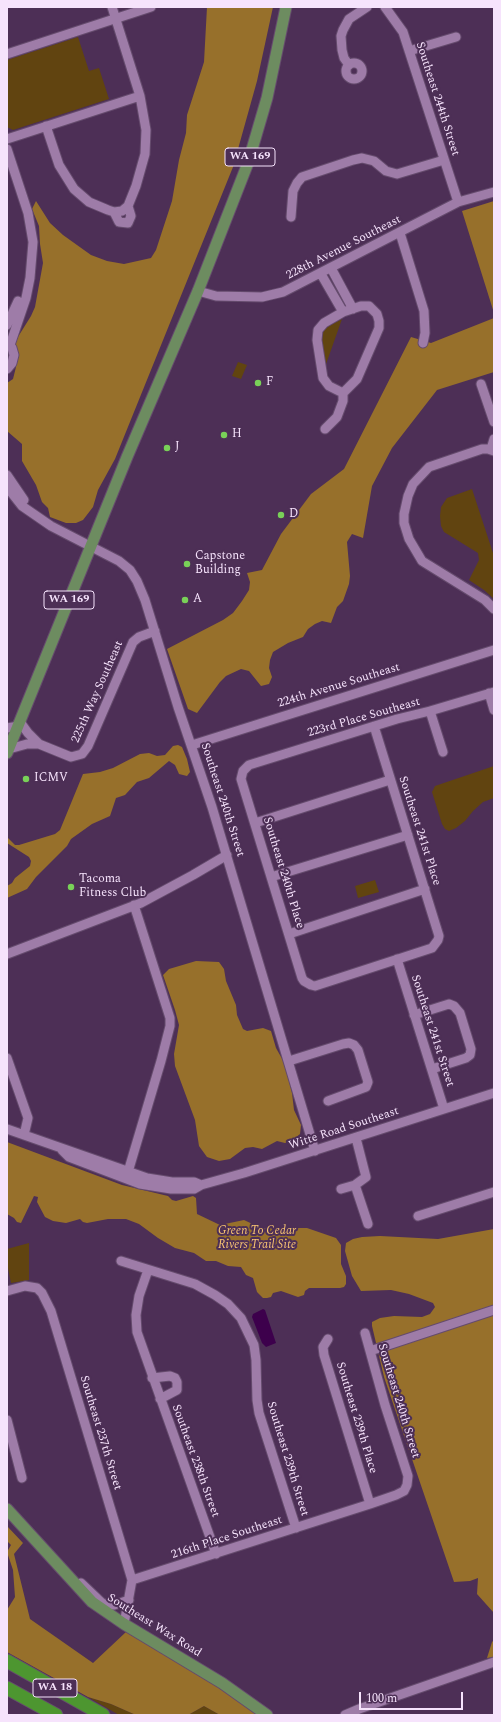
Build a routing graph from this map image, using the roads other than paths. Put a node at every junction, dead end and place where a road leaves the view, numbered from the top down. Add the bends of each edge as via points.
1 (112, 7) edge
2 (151, 7) edge
3 (286, 7) edge
4 (367, 7) edge
5 (385, 7) edge
6 (116, 19) junction
7 (456, 37) dead end
8 (409, 51) junction
9 (7, 54) edge
10 (349, 65) dead end
11 (140, 96) junction
12 (46, 126) junction
13 (7, 139) edge
14 (7, 148) edge
15 (444, 160) junction
16 (7, 169) edge
17 (494, 192) edge
18 (458, 202) junction
19 (121, 210) junction
20 (291, 217) dead end
21 (400, 233) junction
22 (331, 268) junction
23 (321, 274) junction
24 (198, 292) junction
25 (353, 308) junction
26 (343, 312) junction
27 (7, 325) edge
28 (9, 343) edge
29 (423, 343) dead end
30 (7, 369) edge
31 (481, 384) dead end
32 (343, 393) junction
33 (494, 422) edge
34 (325, 429) dead end
35 (494, 439) edge
36 (492, 450) edge
37 (7, 475) edge
38 (7, 488) edge
39 (32, 512) junction
40 (91, 548) junction
41 (494, 609) edge
42 (155, 631) junction
43 (494, 650) edge
44 (491, 692) edge
45 (494, 710) edge
46 (430, 711) junction
47 (19, 724) junction
48 (374, 726) junction
49 (7, 728) edge
50 (39, 744) junction
51 (192, 745) junction
52 (8, 750) edge
53 (443, 752) dead end
54 (243, 771) joint
55 (390, 780) junction
56 (255, 823) junction
57 (408, 835) junction
58 (227, 855) junction
59 (271, 877) junction
60 (425, 889) junction
61 (134, 906) junction
62 (289, 934) junction
63 (7, 954) edge
64 (397, 959) junction
65 (414, 1015) junction
66 (7, 1058) edge
67 (289, 1061) junction
68 (432, 1069) junction
69 (494, 1094) edge
70 (328, 1101) dead end
71 (444, 1109) junction
72 (7, 1129) edge
73 (24, 1135) junction
74 (356, 1138) junction
75 (62, 1150) junction
76 (315, 1151) junction
77 (89, 1165) junction
78 (128, 1172) junction
79 (201, 1185) junction
80 (355, 1185) junction
81 (341, 1189) dead end
82 (494, 1192) edge
83 (418, 1216) dead end
84 (368, 1224) dead end
85 (121, 1261) dead end
86 (148, 1270) junction
87 (7, 1291) edge
88 (494, 1310) edge
89 (365, 1333) dead end
90 (328, 1339) dead end
91 (370, 1350) junction
92 (152, 1378) junction
93 (160, 1400) junction
94 (7, 1420) edge
95 (408, 1476) joint
96 (22, 1478) dead end
97 (370, 1504) junction
98 (7, 1509) edge
99 (296, 1528) junction
100 (216, 1554) junction
101 (68, 1576) junction
102 (132, 1580) junction
103 (128, 1600) junction
104 (124, 1624) junction
105 (7, 1661) edge
106 (494, 1662) edge
107 (7, 1688) edge
108 (7, 1694) edge
109 (55, 1715) edge
110 (103, 1715) edge
111 (267, 1715) edge
112 (345, 1715) edge

1 - 6 street
2 - 6 street
3 - 24 main road, WA 169 via 267,98 248,163
4 - 10 street via 349,19 341,36 344,58
5 - 8 street, Southeast 244th Street via 403,32
6 - 9 street
6 - 11 street
7 - 8 street
8 - 15 street, Southeast 244th Street
11 - 12 street
11 - 19 street via 146,130 145,154 136,186
12 - 13 street
12 - 19 street via 59,165 71,186 99,208
14 - 28 street via 28,213 33,242 26,298
15 - 18 street, Southeast 244th Street
15 - 20 street via 397,174 386,171 374,161 362,158 302,177 293,191
16 - 27 street via 22,216 27,246 23,286
17 - 18 street, 228th Avenue Southeast
18 - 21 street, 228th Avenue Southeast
19 - 19 street via 119,222 128,223 131,216
21 - 22 street, 228th Avenue Southeast
21 - 29 street via 424,310
22 - 23 street, 228th Avenue Southeast
22 - 25 street
23 - 24 street, 228th Avenue Southeast via 283,292 262,297 216,296
23 - 26 street
24 - 40 main road, WA 169
25 - 26 street
25 - 32 street via 370,306 377,314 379,328 358,379
26 - 32 street via 321,326 317,340 323,378 329,386
28 - 30 street via 13,359
31 - 33 street
32 - 34 street via 337,417
35 - 36 street
36 - 41 street via 482,449 429,467 409,492 404,523 409,539 422,561 485,600
37 - 39 street, Southeast 240th Street
38 - 39 street, Southeast 240th Street via 22,506
39 - 40 street, Southeast 240th Street via 51,526
40 - 42 street, Southeast 240th Street via 119,561 134,575
40 - 47 main road, WA 169
42 - 50 street, 225th Way Southeast via 133,642 85,752 71,757
42 - 51 street, Southeast 240th Street
43 - 51 street, 224th Avenue Southeast
44 - 45 street
44 - 46 street, 223rd Place Southeast
46 - 48 street, 223rd Place Southeast
46 - 53 street
47 - 49 street
47 - 50 street
47 - 52 main road, WA 169
48 - 54 street, 223rd Place Southeast via 249,765
48 - 55 street, Southeast 241st Place
50 - 52 street via 27,744
51 - 58 street, Southeast 240th Street
54 - 56 street, Southeast 240th Place via 241,779
55 - 56 street
55 - 57 street, Southeast 241st Place
56 - 59 street, Southeast 240th Place
57 - 59 street
57 - 60 street, Southeast 241st Place
58 - 61 street
58 - 67 street, Southeast 240th Street
59 - 62 street, Southeast 240th Place
60 - 62 street
60 - 64 street, Southeast 241st Place via 439,936 437,943 432,948
61 - 63 street
61 - 78 street via 170,1018 170,1026
62 - 64 street, Southeast 240th Place via 304,981 315,986
64 - 65 street, Southeast 241st Street
65 - 68 street, Southeast 241st Street
65 - 68 street via 449,1004 460,1013 471,1049 470,1055
66 - 73 street via 28,1118
67 - 70 street via 343,1044 354,1045 368,1082 366,1086
67 - 76 street, Southeast 240th Street
68 - 71 street, Southeast 241st Street
69 - 71 street, Witte Road Southeast
71 - 74 street, Witte Road Southeast
72 - 73 street, Witte Road Southeast
73 - 75 street, Witte Road Southeast
74 - 76 street, Witte Road Southeast
74 - 80 street via 366,1177
75 - 77 street, Witte Road Southeast via 69,1157
75 - 78 street, Witte Road Southeast
76 - 79 street, Witte Road Southeast
77 - 78 street via 96,1164 118,1173
77 - 79 street, Witte Road Southeast via 155,1188 184,1190
78 - 79 street, Witte Road Southeast via 156,1180 194,1182
80 - 81 street
80 - 84 street
82 - 83 street
85 - 86 street, Southeast 239th Street
86 - 92 street, Southeast 238th Street via 136,1315 137,1332
86 - 99 street, Southeast 239th Street via 195,1284 228,1304 241,1318 254,1346 259,1413
87 - 102 street, Southeast 237th Street via 25,1286 37,1288 51,1311
88 - 91 street
89 - 91 street, Southeast 240th Street
90 - 97 street, Southeast 239th Place via 323,1347 324,1355
91 - 95 street, Southeast 240th Street
92 - 93 street, Southeast 238th Street
92 - 93 street, Southeast 238th Street via 170,1376 177,1382 177,1390
93 - 100 street, Southeast 238th Street
94 - 96 street
95 - 97 street, 216th Place Southeast via 404,1490
97 - 99 street, 216th Place Southeast
98 - 101 main road, Southeast Wax Road
99 - 100 street, 216th Place Southeast
100 - 102 street, 216th Place Southeast
101 - 103 street via 79,1581 108,1605
101 - 104 main road, Southeast Wax Road via 92,1602
102 - 103 street, Southeast 237th Street
103 - 104 street, Southeast 237th Street
104 - 111 main road, Southeast Wax Road via 222,1683
105 - 110 highway, WA 18
106 - 112 street
107 - 109 highway, WA 18
108 - 109 highway

